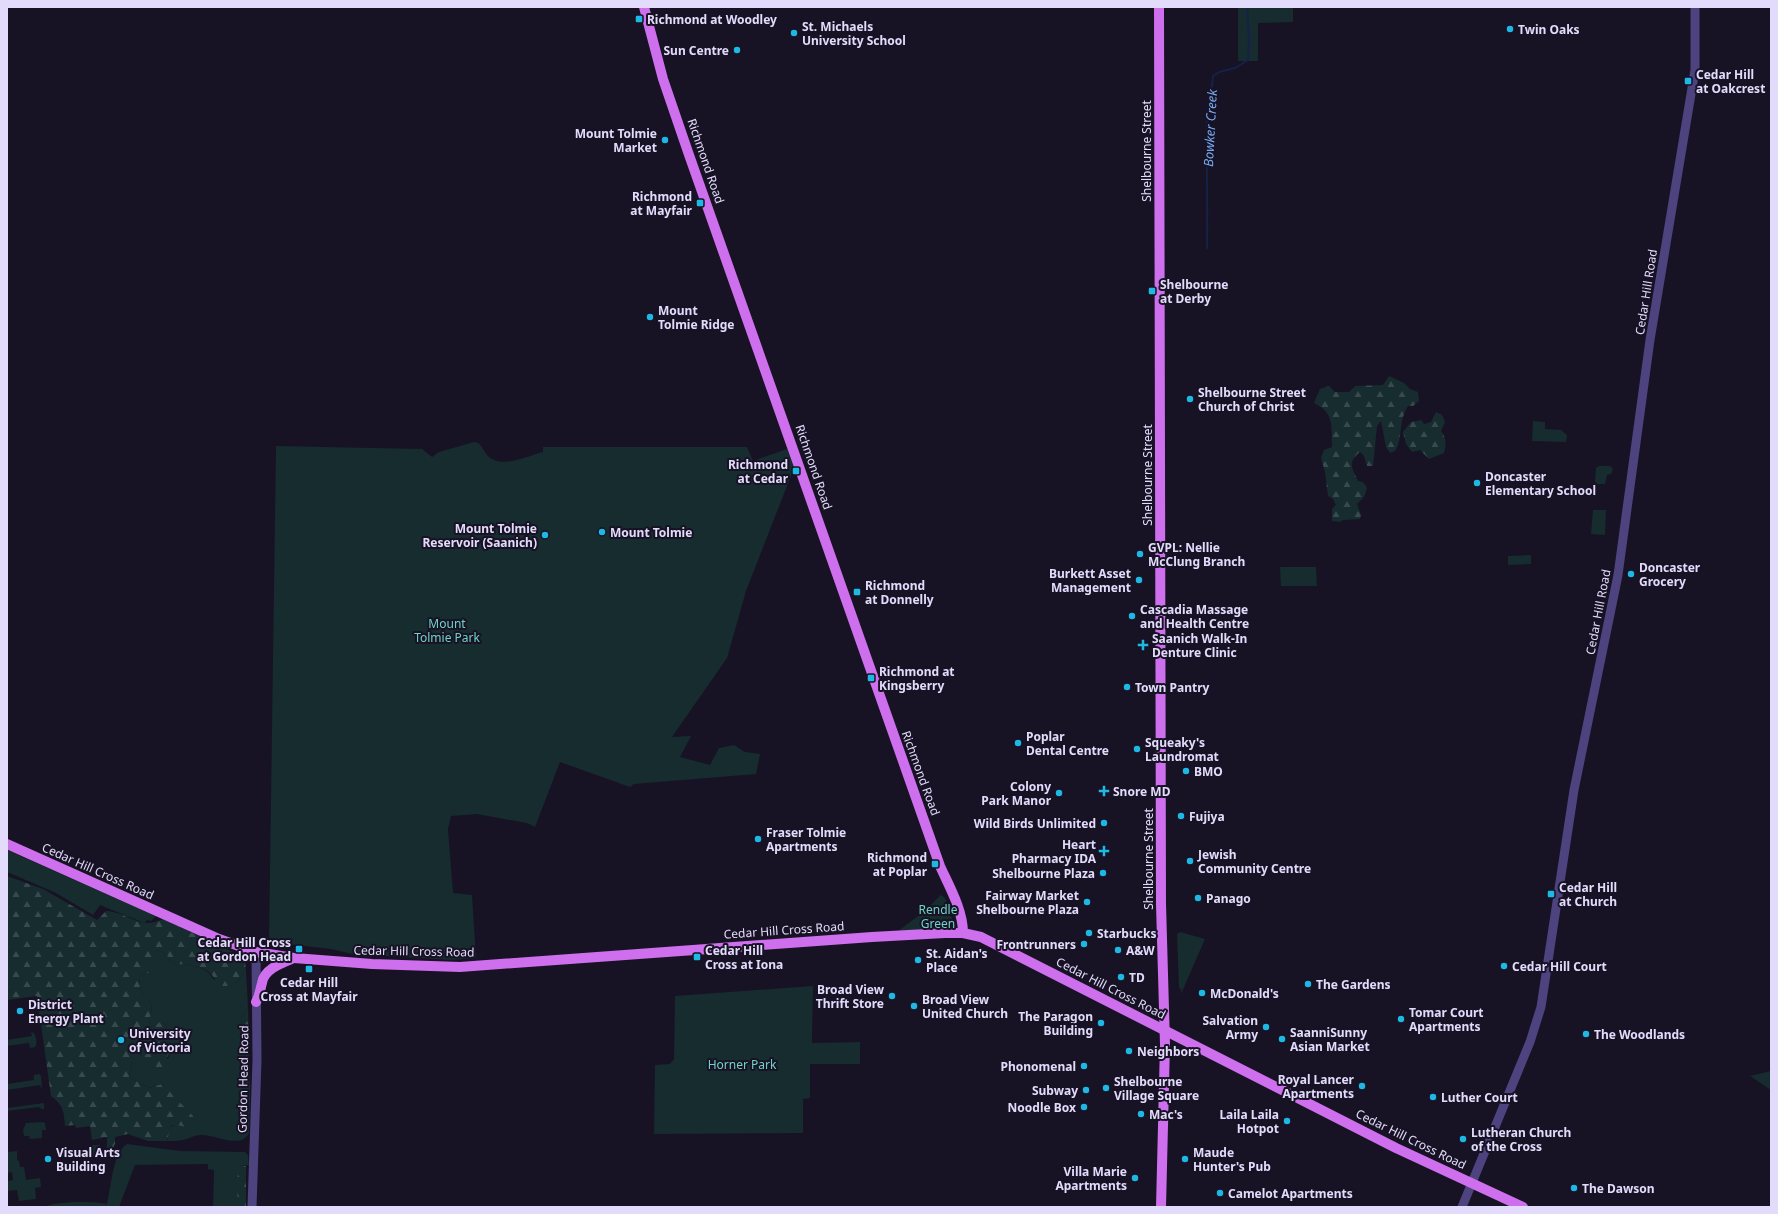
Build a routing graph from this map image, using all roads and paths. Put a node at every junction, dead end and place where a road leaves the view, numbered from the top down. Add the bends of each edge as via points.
1 (644, 7) edge
2 (1159, 7) edge
3 (1695, 7) edge
4 (7, 844) edge
5 (963, 934) junction
6 (256, 952) junction
7 (294, 958) junction
8 (256, 1002) junction
9 (1165, 1030) junction
10 (1471, 1182) junction
11 (252, 1207) edge
12 (1161, 1207) edge
13 (1462, 1207) edge
14 (1523, 1207) edge

1 - 5 main road, Richmond Road via 663,79 688,152 940,866 954,898 963,925
2 - 9 main road, Shelbourne Street via 1161,892
3 - 10 street, Cedar Hill Road via 1695,70 1650,340 1616,583 1574,790 1541,1007 1530,1042
4 - 6 main road, Cedar Hill Cross Road via 219,939
5 - 7 main road, Cedar Hill Cross Road via 867,937 460,967
5 - 9 main road, Cedar Hill Cross Road via 981,937
6 - 7 main road, Cedar Hill Cross Road
6 - 8 street, Gordon Head Road
7 - 8 main road via 265,975
8 - 11 street, Gordon Head Road via 257,1060
9 - 10 main road, Cedar Hill Cross Road via 1396,1148
9 - 12 main road, Shelbourne Street
10 - 13 street, Cedar Hill Road
10 - 14 main road, Cedar Hill Cross Road

